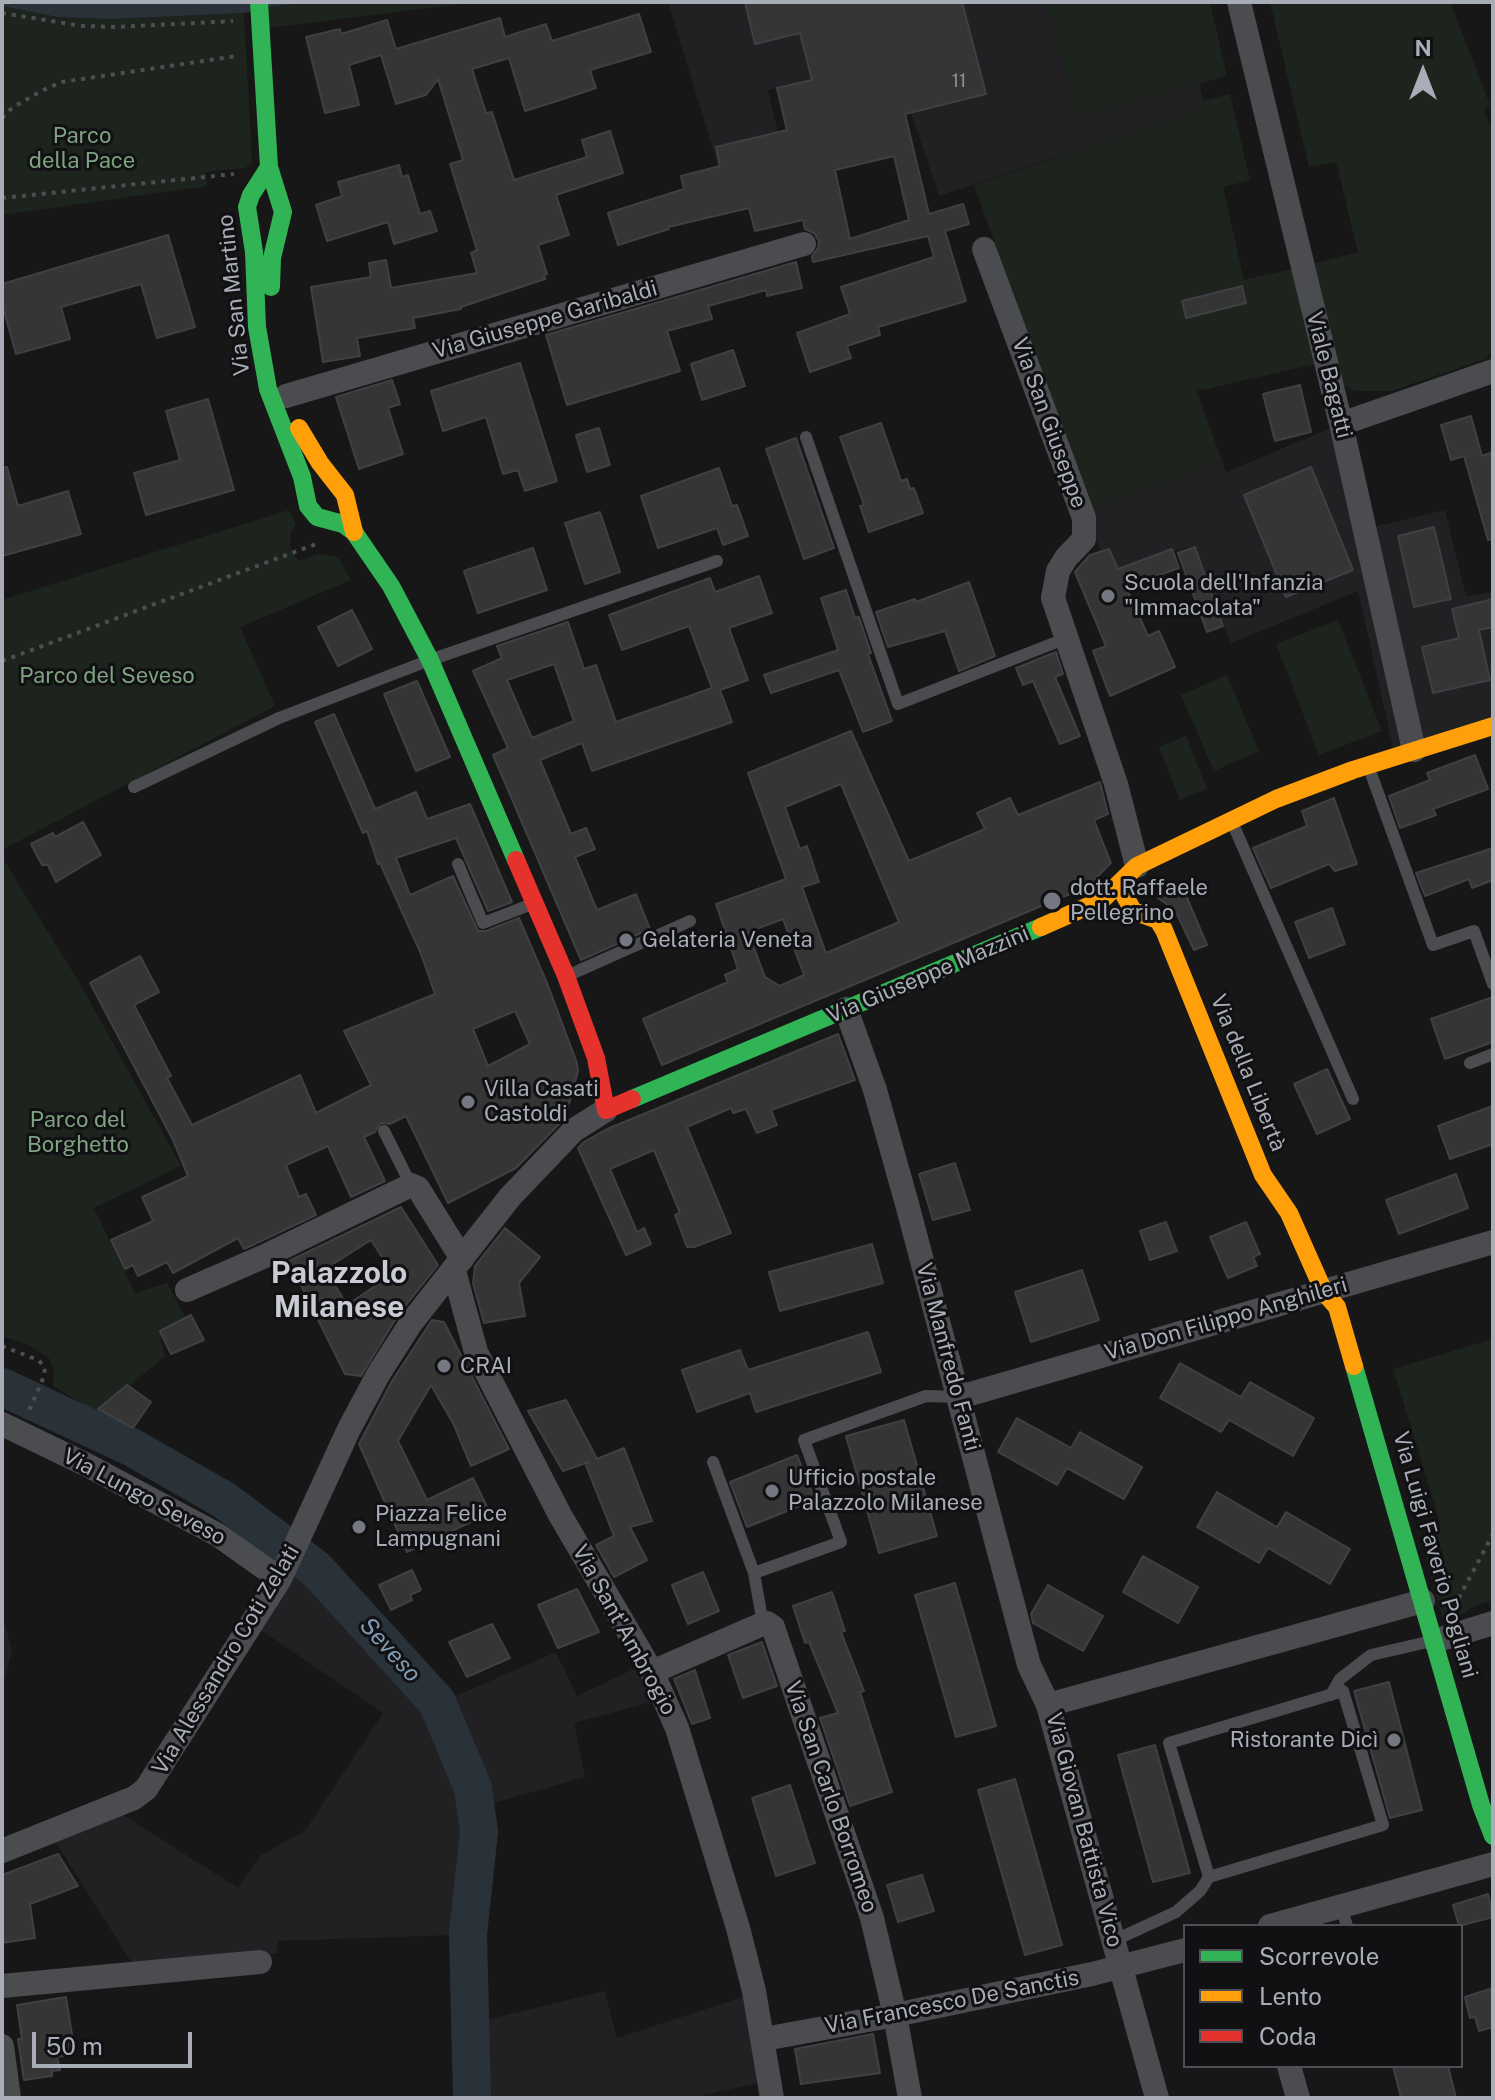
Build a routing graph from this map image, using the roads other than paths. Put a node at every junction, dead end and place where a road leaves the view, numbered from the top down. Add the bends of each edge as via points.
1 (1239, 2) edge
2 (259, 7) edge
3 (269, 167) junction
4 (804, 244) dead end
5 (984, 249) dead end
6 (1493, 371) edge
7 (286, 396) junction
8 (1341, 424) junction
9 (806, 437) dead end
10 (354, 532) junction
11 (717, 561) dead end
12 (1067, 638) junction
13 (430, 660) junction
14 (1493, 726) edge
15 (1414, 750) junction
16 (1368, 765) junction
17 (134, 787) dead end
18 (1230, 819) junction
19 (458, 864) dead end
20 (1137, 866) junction
21 (1119, 885) junction
22 (535, 903) junction
23 (690, 921) dead end
24 (566, 976) junction
25 (1493, 984) edge
26 (846, 1009) junction
27 (1493, 1054) edge
28 (1470, 1063) dead end
29 (1353, 1099) dead end
30 (606, 1110) junction
31 (384, 1131) dead end
32 (414, 1187) junction
33 (1493, 1242) edge
34 (458, 1265) junction
35 (187, 1290) dead end
36 (1324, 1292) junction
37 (960, 1397) junction
38 (2, 1424) edge
39 (713, 1462) dead end
40 (754, 1573) junction
41 (283, 1574) junction
42 (1423, 1601) junction
43 (1493, 1623) edge
44 (763, 1624) junction
45 (1435, 1641) junction
46 (652, 1672) junction
47 (1331, 1695) junction
48 (1048, 1705) junction
49 (1493, 1836) edge
50 (2, 1851) edge
51 (1493, 1864) edge
52 (1209, 1877) junction
53 (1344, 1916) edge
54 (1285, 1924) edge
55 (1113, 1941) junction
56 (1183, 1951) edge
57 (260, 1962) dead end
58 (1120, 1967) junction
59 (2, 1986) edge
60 (895, 2015) junction
61 (764, 2039) junction
62 (2, 2046) edge
63 (1290, 2068) edge
64 (9, 2098) edge
65 (772, 2098) edge
66 (910, 2098) edge
67 (1157, 2098) edge
68 (1298, 2098) edge

1 - 8 street, Viale Bagatti
2 - 3 street, Via San Martino
3 - 7 street, Via San Martino via 283,212 272,258 271,293
3 - 10 street, Via San Martino via 247,207 268,389 312,512
4 - 7 street, Via Giuseppe Garibaldi
5 - 12 street, Via San Giuseppe via 1084,518 1084,539 1066,558 1054,585 1056,612
6 - 8 street
7 - 10 street, Via San Martino via 307,444 345,495
8 - 15 street, Viale Bagatti
9 - 12 lane via 898,704
10 - 13 street, Via San Martino via 391,586
11 - 13 lane
12 - 20 street, Via San Giuseppe
13 - 17 lane via 279,718
13 - 22 street, Via San Martino
14 - 15 street, Via Giuseppe Mazzini
15 - 16 street, Via Giuseppe Mazzini
16 - 18 street, Via Giuseppe Mazzini
16 - 25 lane via 1433,945 1474,931
18 - 20 street, Via Giuseppe Mazzini
18 - 29 lane
19 - 22 lane via 483,923
20 - 21 street, Via Giuseppe Mazzini
21 - 26 street, Via Giuseppe Mazzini via 1078,912
21 - 36 street, Via della Libertà via 1133,911 1158,920 1164,930 1263,1175 1289,1213
22 - 24 street, Via San Martino
23 - 24 lane
24 - 30 street, Via San Martino via 596,1058
26 - 30 street, Via Giuseppe Mazzini
26 - 37 street, Via Manfredo Fanti via 875,1090
27 - 28 lane
30 - 34 street, Via Giuseppe Mazzini via 574,1130 510,1197
31 - 32 lane
32 - 34 street, Via Sant'Ambrogio
32 - 35 street
33 - 36 street, Via Don Filippo Anghileri
34 - 41 street, Via Alessandro Coti Zelati via 379,1373
34 - 46 street, Via Sant'Ambrogio via 476,1352 560,1515
36 - 37 street, Via Don Filippo Anghileri
36 - 42 street, Via Luigi Faverio Pogliani via 1337,1307
37 - 40 lane via 926,1396 804,1440 841,1542
37 - 48 street, Via Manfredo Fanti via 1029,1665
38 - 41 street, Via Lungo Seveso
39 - 40 lane
40 - 44 lane
41 - 50 street, Via Alessandro Coti Zelati via 146,1789
42 - 45 street, Via Luigi Faverio Pogliani
42 - 48 street, Via Giovan Battista Vico
43 - 45 street
44 - 46 street
44 - 60 street, Via San Carlo Borromeo via 775,1630 867,1903
45 - 47 lane via 1371,1655 1340,1679
45 - 49 street, Via Luigi Faverio Pogliani
46 - 61 street, Via Sant'Ambrogio via 677,1728 738,1928
47 - 52 lane via 1169,1743
47 - 52 lane via 1343,1691 1383,1825
48 - 55 street, Via Giovan Battista Vico
51 - 53 street
52 - 55 lane via 1176,1912
53 - 54 street
55 - 58 street, Via Giovan Battista Vico
56 - 58 street, Via Francesco De Sanctis
57 - 59 street
58 - 60 street, Via Francesco De Sanctis
58 - 67 street, Via Giovan Battista Vico
60 - 61 street, Via Francesco De Sanctis
60 - 66 street, Via San Carlo Borromeo
61 - 65 street, Via Sant'Ambrogio
62 - 64 street
63 - 68 street

